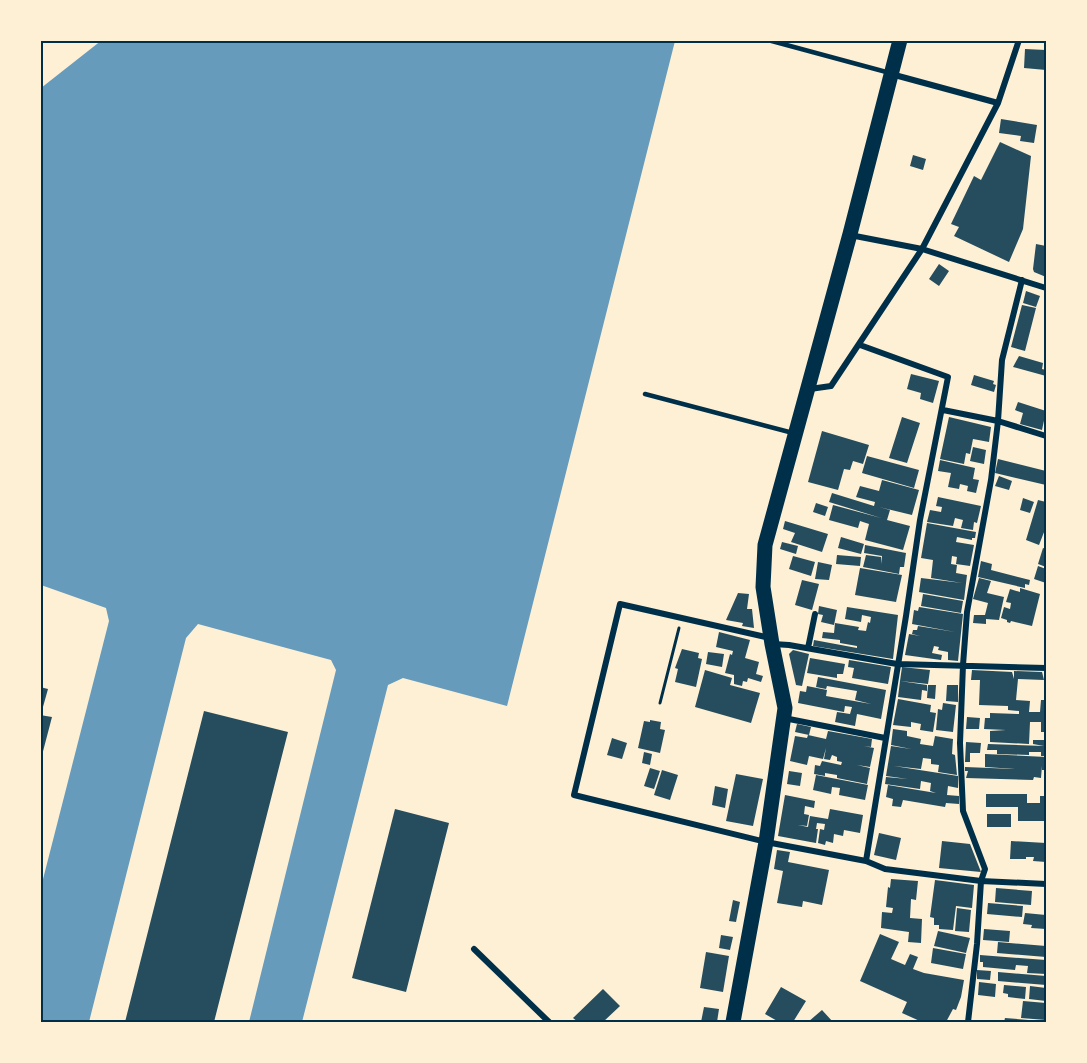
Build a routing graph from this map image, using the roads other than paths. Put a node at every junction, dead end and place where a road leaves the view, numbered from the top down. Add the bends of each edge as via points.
1 (768, 40) edge
2 (900, 40) edge
3 (1019, 40) edge
4 (891, 74) junction
5 (998, 103) junction
6 (850, 234) junction
7 (922, 249) junction
8 (1022, 280) junction
9 (1047, 288) edge
10 (860, 345) junction
11 (807, 390) junction
12 (645, 394) dead end
13 (943, 410) junction
14 (998, 421) junction
15 (795, 433) junction
16 (1047, 436) edge
17 (814, 614) dead end
18 (771, 641) junction
19 (808, 648) junction
20 (897, 664) junction
21 (963, 665) junction
22 (1047, 668) edge
23 (783, 718) junction
24 (885, 738) junction
25 (766, 842) junction
26 (866, 861) junction
27 (981, 880) junction
28 (1047, 884) edge
29 (474, 949) dead end
30 (549, 1023) edge
31 (733, 1023) edge
32 (968, 1023) edge

1 - 4 lane
2 - 4 main road
3 - 5 street
4 - 5 street
4 - 6 main road
5 - 7 street
6 - 7 street
6 - 11 main road
7 - 8 street
7 - 10 street
8 - 9 street
8 - 14 street via 1002,360
10 - 11 street via 831,386
10 - 13 street via 948,377
11 - 15 main road
12 - 15 lane
13 - 14 street
13 - 20 street via 920,520
14 - 16 street
14 - 21 street
15 - 18 main road via 765,545 763,587
17 - 19 street
18 - 19 street
18 - 23 main road via 785,708
18 - 25 street via 620,604 574,795
19 - 20 street
20 - 21 street
20 - 24 street
21 - 22 street
21 - 27 street via 963,811 985,869
23 - 24 street
23 - 25 main road
24 - 26 street
25 - 26 street
25 - 31 main road
26 - 27 street via 885,869
27 - 28 street
27 - 32 street
29 - 30 street

